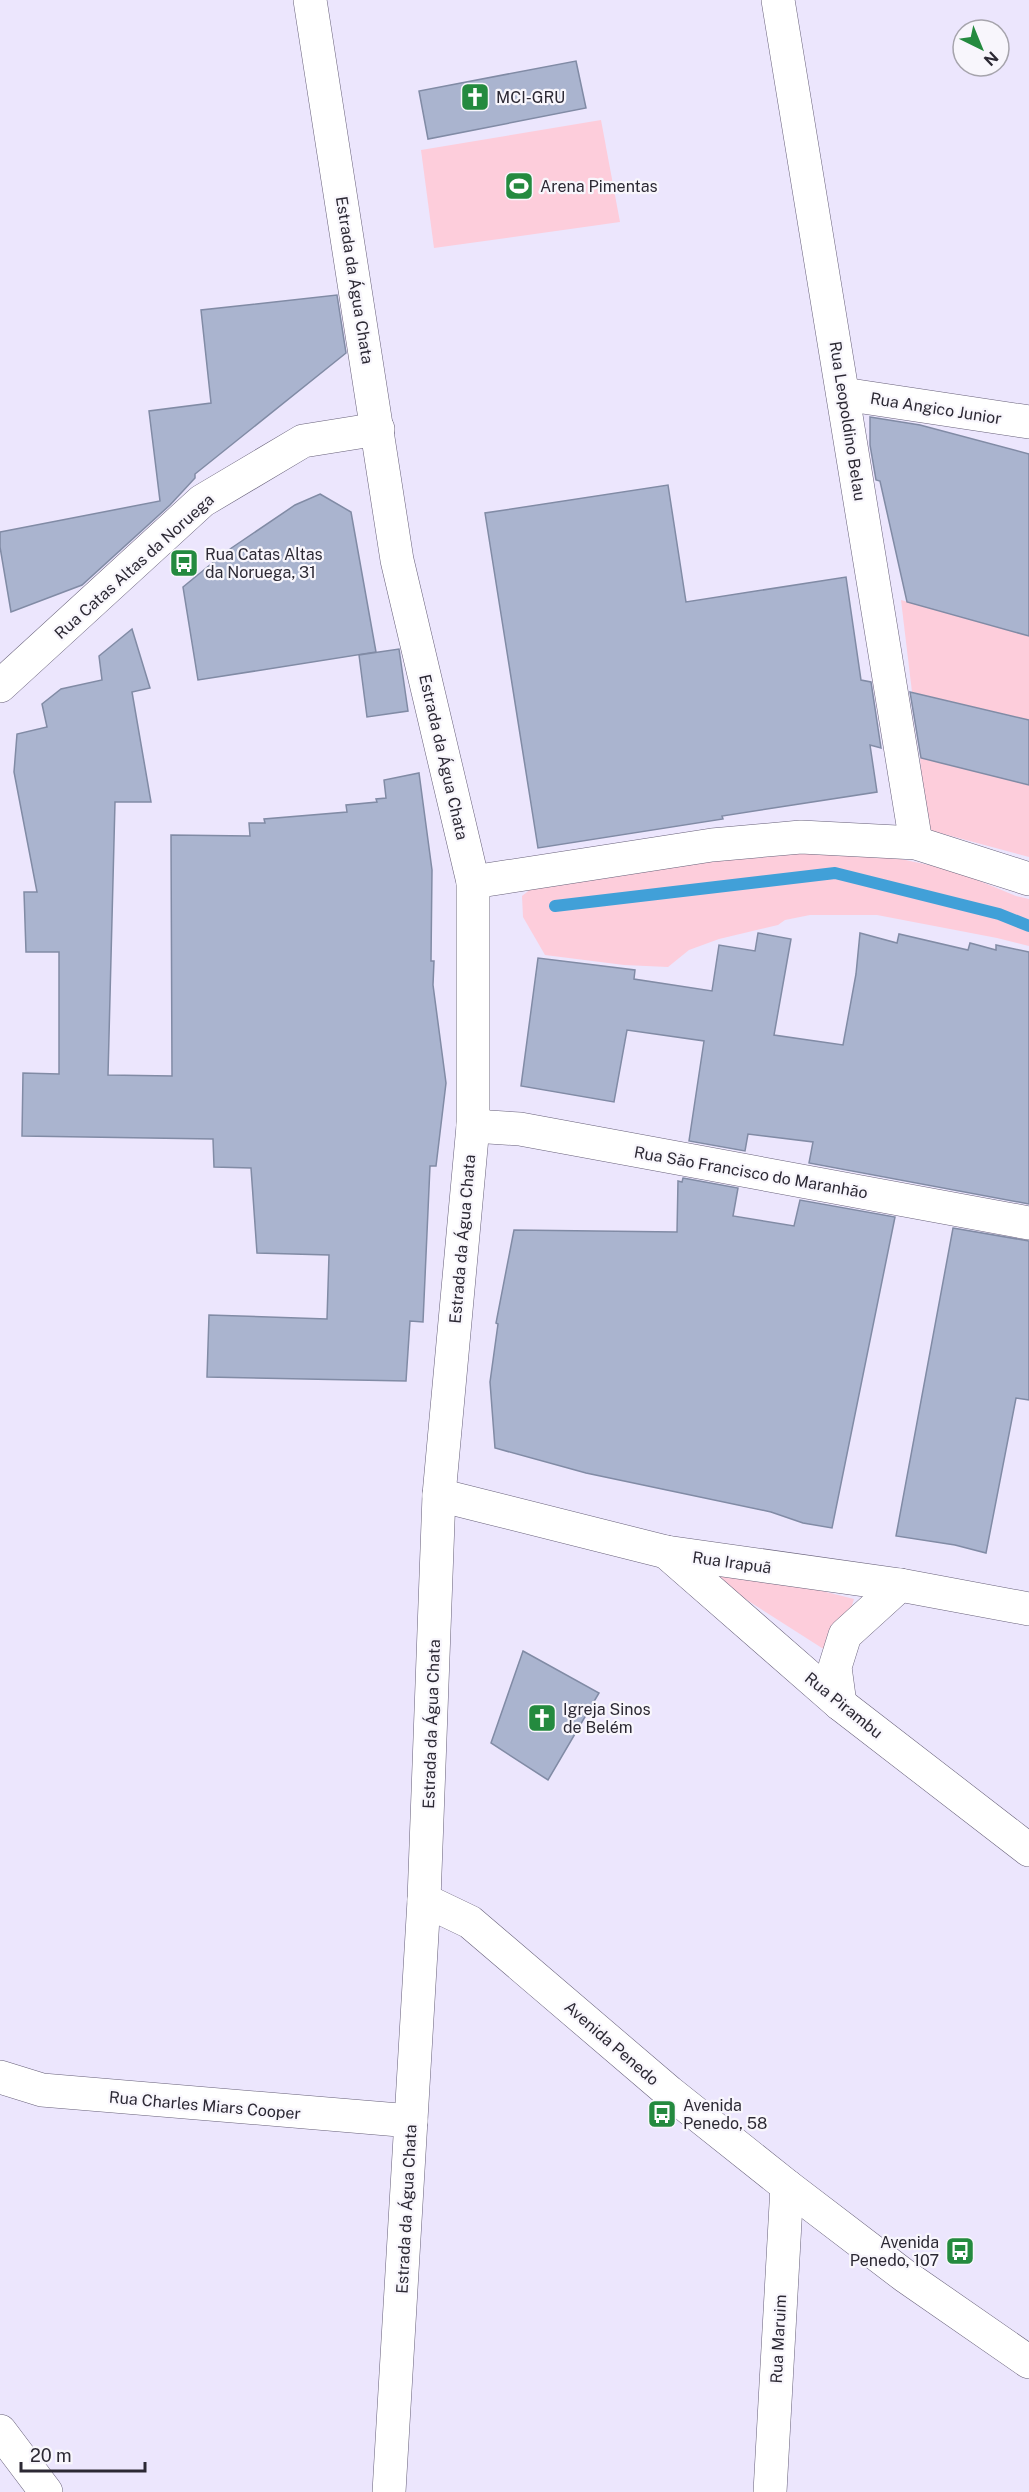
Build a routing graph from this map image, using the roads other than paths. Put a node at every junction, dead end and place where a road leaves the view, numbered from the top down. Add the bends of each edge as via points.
1 (310, 0) edge
2 (778, 0) edge
3 (843, 393) junction
4 (1029, 422) edge
5 (378, 429) junction
6 (0, 686) edge
7 (916, 843) junction
8 (1029, 879) edge
9 (473, 882) junction
10 (473, 1126) junction
11 (1029, 1223) edge
12 (439, 1495) junction
13 (666, 1552) junction
14 (900, 1585) junction
15 (1029, 1610) edge
16 (840, 1704) junction
17 (1029, 1850) edge
18 (424, 1900) junction
19 (0, 2078) edge
20 (411, 2121) junction
21 (786, 2186) junction
22 (1029, 2362) edge
23 (0, 2431) edge
24 (46, 2492) edge
25 (389, 2492) edge
26 (770, 2492) edge

1 - 5 street, Estrada da Água Chata
2 - 3 street, Rua Leopoldino Belau
3 - 4 street, Rua Angico Junior
3 - 7 street, Rua Leopoldino Belau
5 - 6 street, Rua Catas Altas da Noruega via 303,441 202,501
5 - 9 street, Estrada da Água Chata via 398,560
7 - 8 street
7 - 9 street via 790,838 690,848
9 - 10 street, Estrada da Água Chata
10 - 11 street, Rua São Francisco do Maranhão via 520,1129
10 - 12 street, Estrada da Água Chata
12 - 13 street, Rua Irapuã
12 - 18 street, Estrada da Água Chata
13 - 14 street, Rua Irapuã
13 - 16 street, Rua Pirambu
14 - 15 street, Rua Irapuã
14 - 16 street via 845,1635 835,1666
16 - 17 street, Rua Pirambu
18 - 20 street, Estrada da Água Chata
18 - 21 street, Avenida Penedo via 470,1922
19 - 20 street, Rua Charles Miars Cooper via 42,2090
20 - 25 street, Estrada da Água Chata
21 - 22 street, Avenida Penedo via 905,2276
21 - 26 street, Rua Maruim
23 - 24 street

